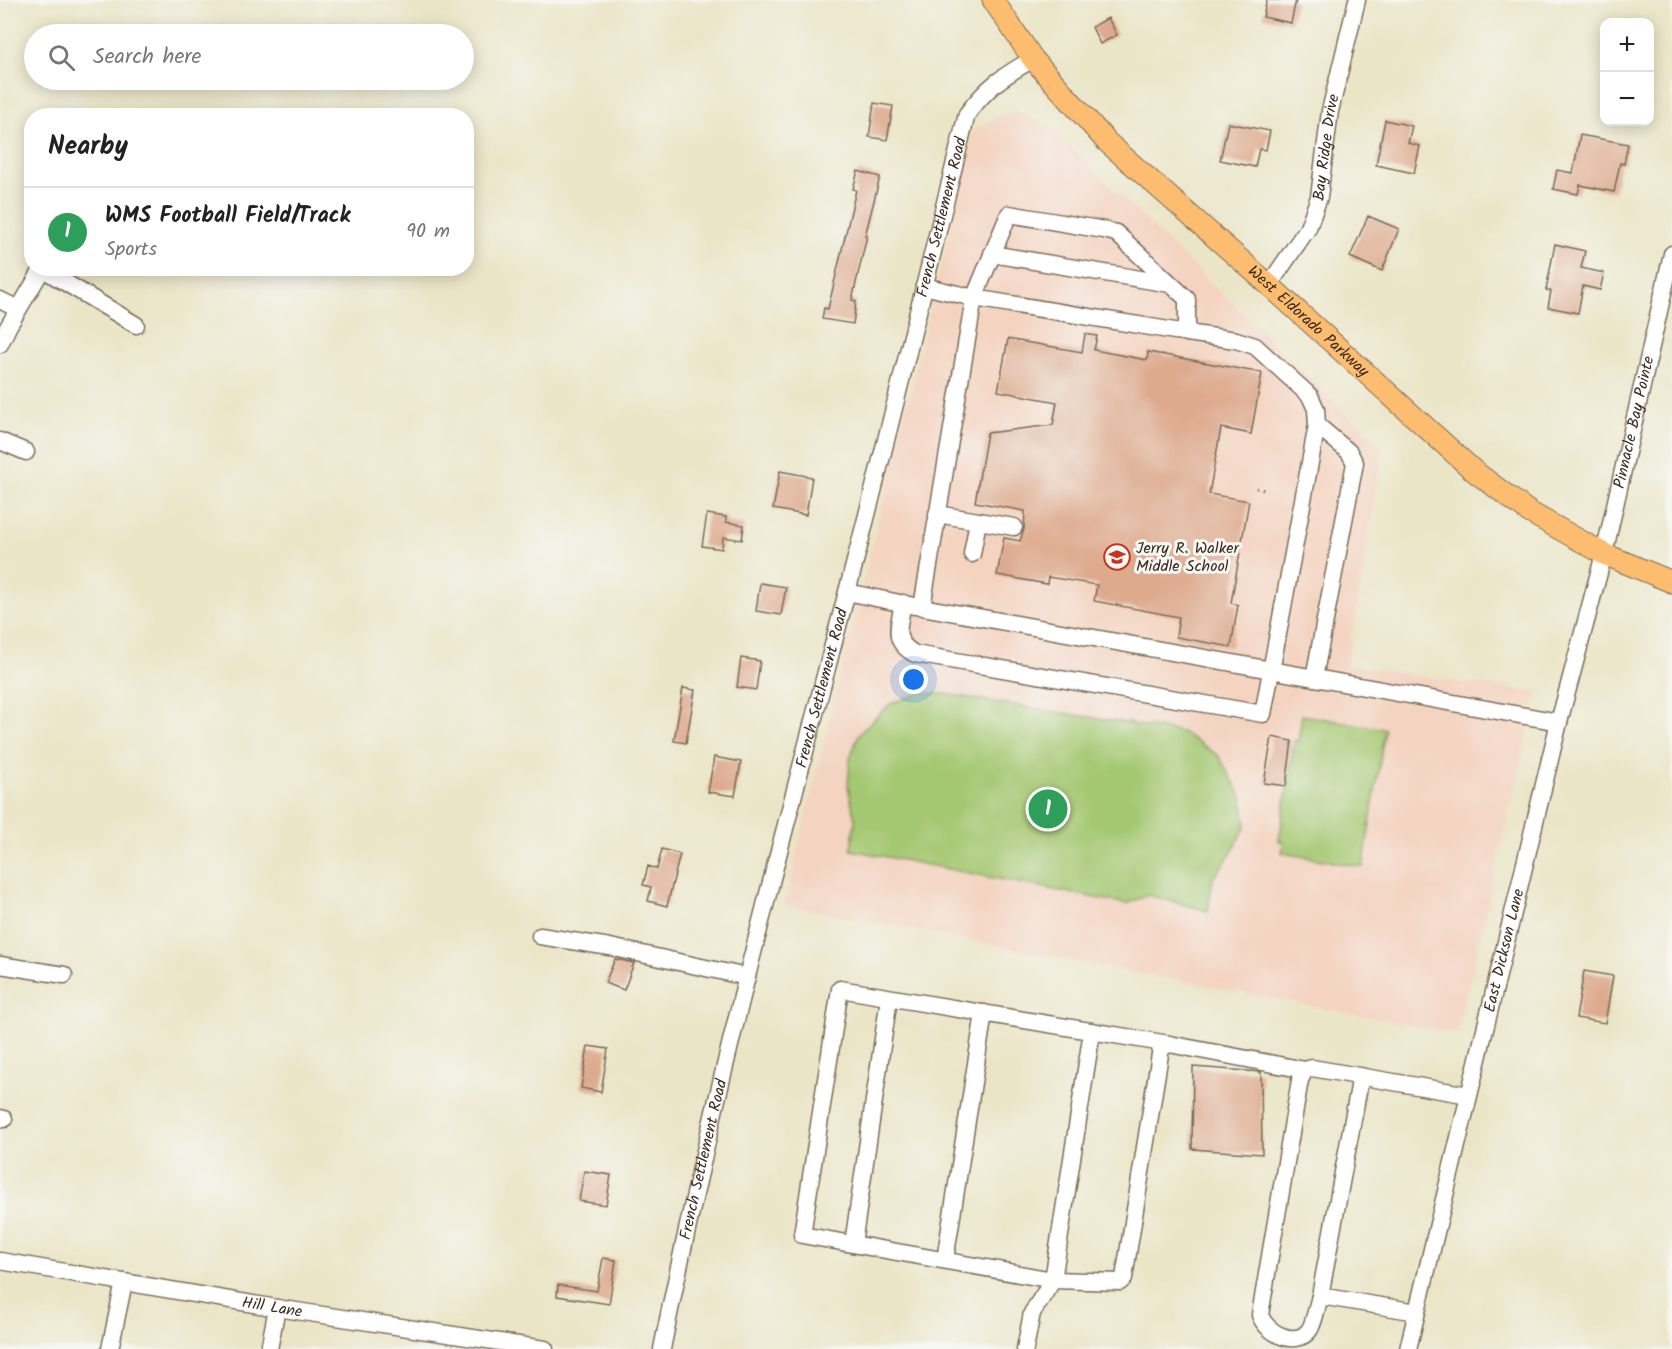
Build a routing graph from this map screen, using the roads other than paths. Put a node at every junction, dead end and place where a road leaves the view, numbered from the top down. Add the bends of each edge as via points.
1 (993, 0) edge
2 (1357, 0) edge
3 (1033, 59) junction
4 (993, 254) junction
5 (1672, 254) edge
6 (39, 276) edge
7 (55, 276) edge
8 (1170, 284) junction
9 (1269, 285) junction
10 (924, 286) junction
11 (974, 298) junction
12 (0, 300) edge
13 (18, 309) junction
14 (136, 325) dead end
15 (4, 326) edge
16 (1187, 333) junction
17 (0, 344) edge
18 (1317, 425) junction
19 (0, 441) edge
20 (26, 452) dead end
21 (938, 514) junction
22 (978, 521) junction
23 (1014, 527) dead end
24 (972, 554) dead end
25 (1604, 554) junction
26 (1672, 582) edge
27 (847, 592) junction
28 (903, 603) junction
29 (922, 607) junction
30 (1272, 670) junction
31 (1314, 678) junction
32 (1559, 722) junction
33 (540, 936) dead end
34 (0, 965) edge
35 (64, 975) dead end
36 (747, 977) junction
37 (890, 998) junction
38 (984, 1013) junction
39 (1092, 1031) junction
40 (1169, 1044) junction
41 (1305, 1070) junction
42 (1361, 1077) junction
43 (1469, 1095) junction
44 (853, 1244) junction
45 (945, 1260) junction
46 (0, 1261) edge
47 (1053, 1280) junction
48 (124, 1282) junction
49 (1320, 1296) junction
50 (277, 1308) junction
51 (1417, 1312) junction
52 (110, 1349) edge
53 (268, 1349) edge
54 (545, 1349) edge
55 (662, 1349) edge
56 (1025, 1349) edge
57 (1408, 1349) edge

1 - 3 main road, West Eldorado Parkway
2 - 9 street, Bay Ridge Drive via 1330,111 1319,197 1308,228
3 - 9 main road, West Eldorado Parkway via 1107,142
3 - 10 street, French Settlement Road via 998,79 967,114
4 - 8 street
4 - 8 street via 1009,214 1116,233
4 - 11 street
5 - 25 street, Pinnacle Bay Pointe
6 - 13 street
7 - 14 street
8 - 16 street via 1187,299
9 - 25 main road, West Eldorado Parkway via 1474,471 1529,512
10 - 11 street
10 - 27 street, French Settlement Road
11 - 16 street
11 - 21 street
12 - 13 street
13 - 15 street
15 - 17 street
16 - 18 street via 1255,346 1310,396
18 - 30 street
18 - 31 street via 1349,452 1355,463
19 - 20 street
21 - 22 street
21 - 29 street
22 - 23 street
22 - 24 street
25 - 26 main road, West Eldorado Parkway
25 - 32 street, East Dickson Lane
27 - 28 street
27 - 36 street, French Settlement Road
28 - 29 street
28 - 30 street via 898,636 904,648 915,654 1263,714
29 - 30 street
30 - 31 street
31 - 32 street
32 - 43 street, East Dickson Lane
33 - 36 street
34 - 35 street
36 - 55 street, French Settlement Road via 688,1221
37 - 38 street
37 - 44 street
37 - 44 street via 840,989 802,1235
38 - 39 street
38 - 45 street
39 - 40 street
39 - 47 street
40 - 41 street
40 - 47 street via 1161,1048 1124,1278 1120,1282
41 - 42 street
41 - 49 street via 1300,1080 1260,1315 1262,1323 1283,1336 1303,1336 1310,1329
42 - 43 street
42 - 49 street
43 - 51 street, East Dickson Lane
44 - 45 street
45 - 47 street
46 - 48 street, Hill Lane
47 - 56 street via 1032,1313
48 - 50 street, Hill Lane
48 - 52 street
49 - 51 street
50 - 53 street
50 - 54 street, Hill Lane
51 - 57 street, East Dickson Lane

